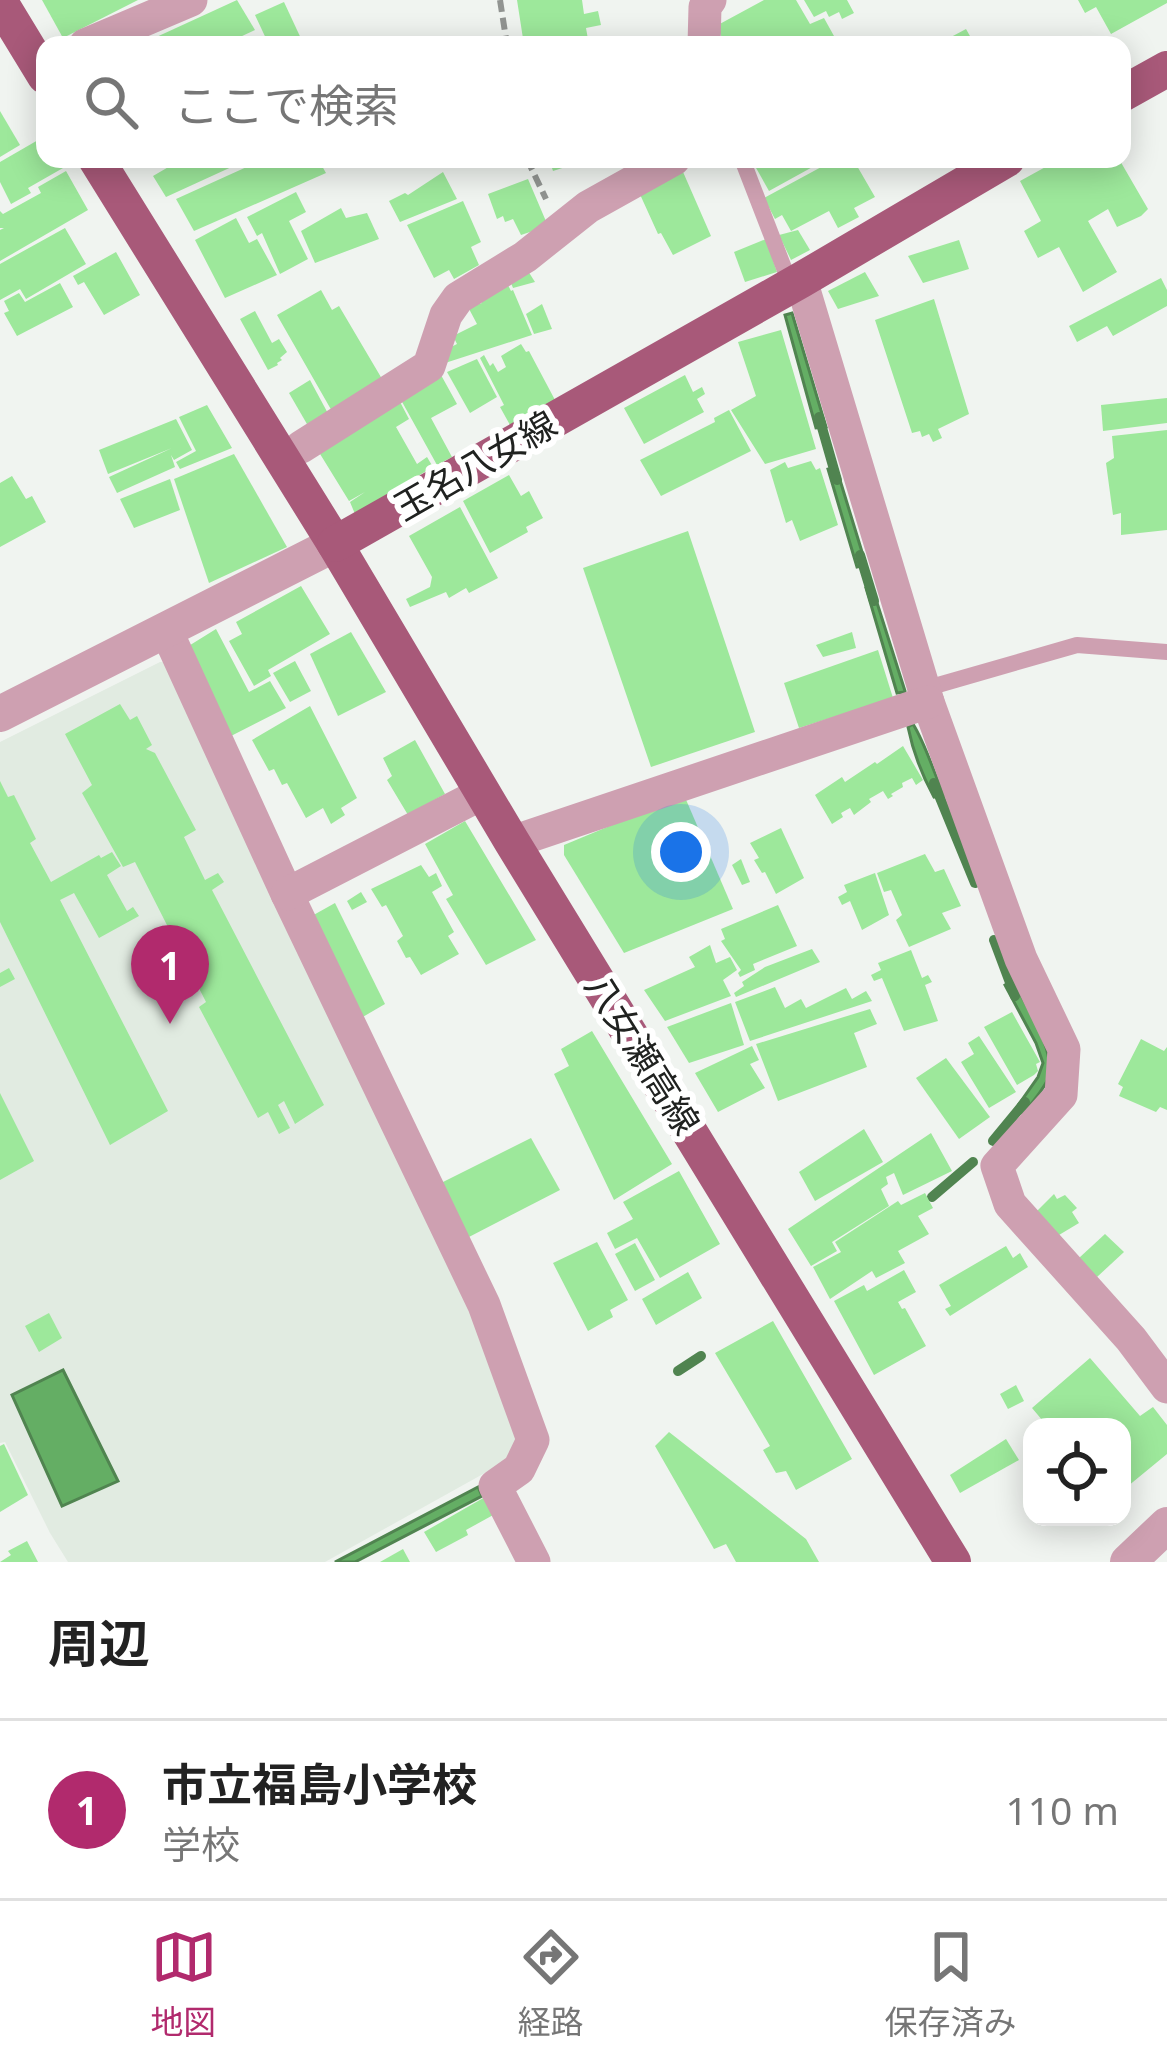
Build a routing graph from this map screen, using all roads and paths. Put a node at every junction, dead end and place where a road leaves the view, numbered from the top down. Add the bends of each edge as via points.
1 (191, 0) edge
2 (500, 0) edge
3 (710, 0) edge
4 (0, 2) edge
5 (106, 36) edge
6 (506, 36) edge
7 (704, 36) edge
8 (36, 57) edge
9 (1167, 69) edge
10 (1131, 89) edge
11 (103, 168) edge
12 (530, 168) edge
13 (658, 168) edge
14 (746, 168) edge
15 (992, 168) edge
16 (561, 229) junction
17 (796, 283) junction
18 (301, 447) dead end
19 (335, 544) junction
20 (166, 632) junction
21 (1167, 652) edge
22 (926, 695) junction
23 (0, 714) edge
24 (483, 793) junction
25 (512, 842) junction
26 (287, 894) junction
27 (1167, 1387) edge
28 (1167, 1525) edge
29 (534, 1562) edge
30 (953, 1562) edge
31 (1128, 1562) edge

1 - 5 street
2 - 6 path
3 - 7 street
4 - 8 main road
9 - 10 main road
11 - 19 main road
12 - 16 path
13 - 16 street
14 - 17 lane
15 - 17 main road, 玉名八女線
16 - 18 street via 458,298 429,366
17 - 19 main road, 玉名八女線
17 - 22 street
19 - 20 street
19 - 24 main road, 八女瀬高線
20 - 23 street
20 - 26 street
21 - 22 lane via 1077,645
22 - 25 street
22 - 27 street via 1021,959 1064,1049 1060,1095 997,1166 1010,1204
24 - 25 main road, 八女瀬高線
24 - 26 street
25 - 30 main road, 八女瀬高線
26 - 29 street via 484,1305 532,1440 519,1469 495,1486
28 - 31 street

